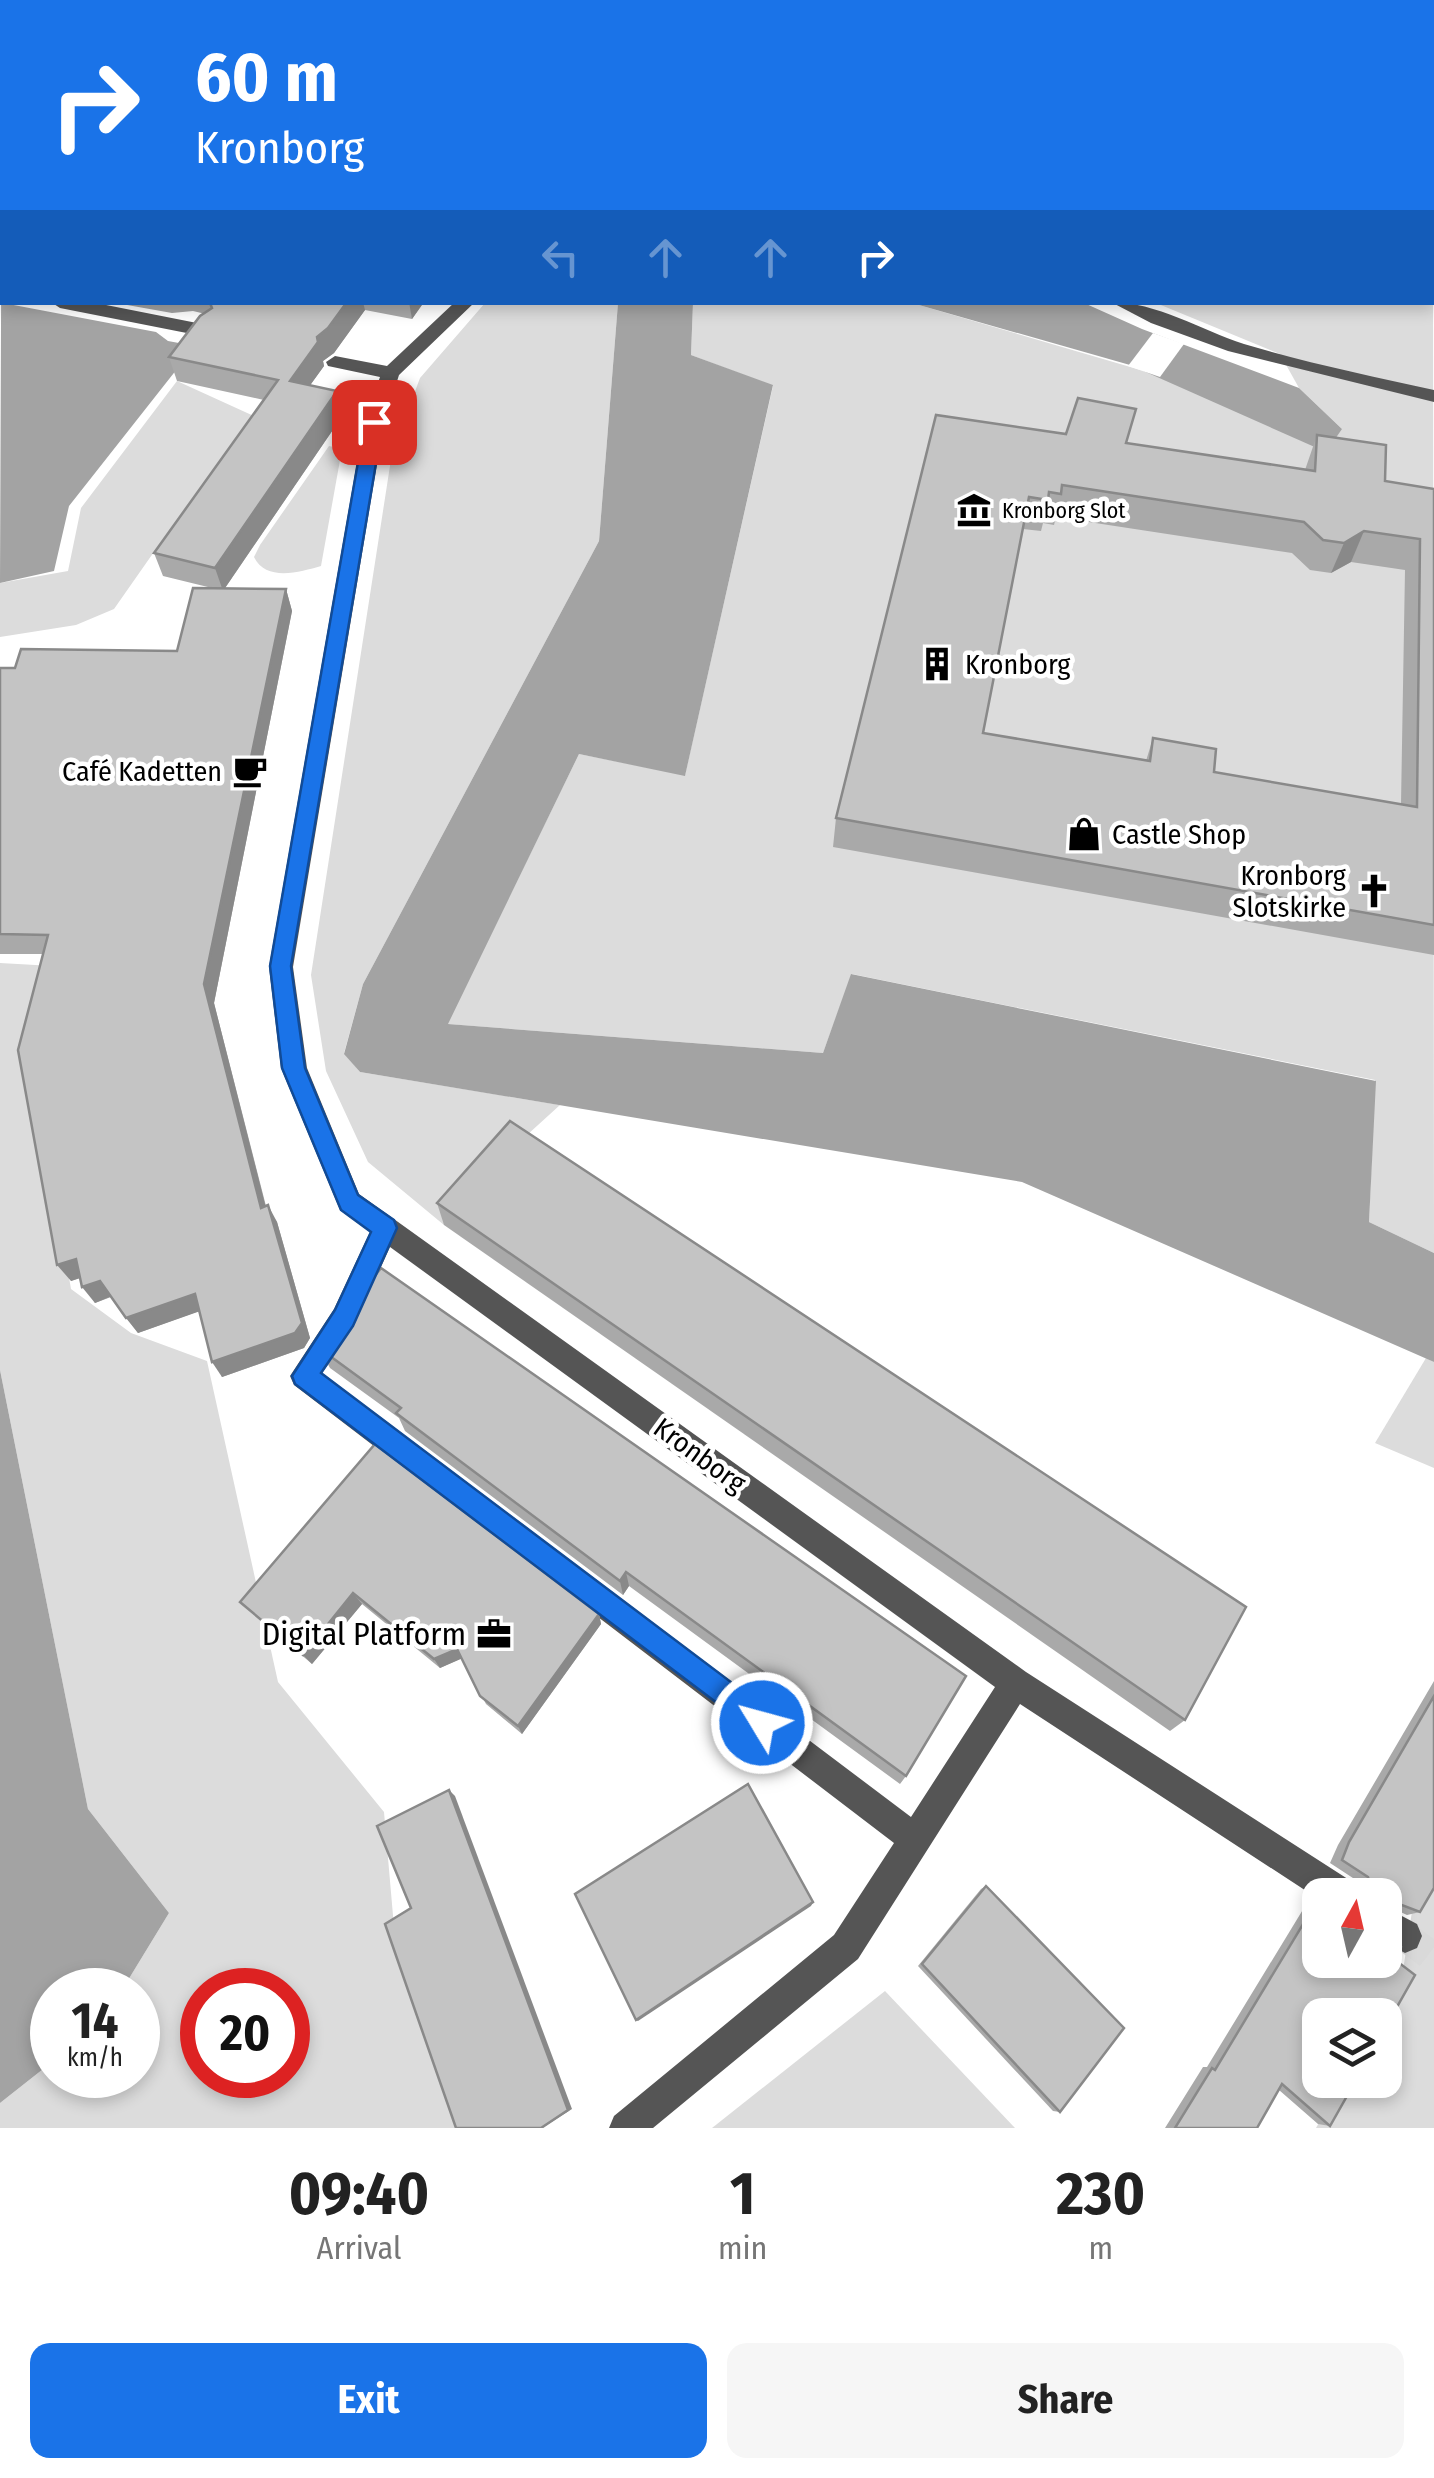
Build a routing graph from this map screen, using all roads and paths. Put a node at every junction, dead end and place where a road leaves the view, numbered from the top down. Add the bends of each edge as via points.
1 (75, 305) edge
2 (463, 305) edge
3 (1126, 305) edge
4 (206, 331) edge
5 (336, 362) dead end
6 (391, 373) junction
7 (1434, 396) edge
8 (385, 1228) junction
9 (1015, 1683) junction
10 (914, 1839) junction
11 (1316, 1878) edge
12 (626, 2128) edge

1 - 4 lane
2 - 6 lane
3 - 7 lane via 1174,328 1292,365
5 - 6 lane
6 - 8 lane, Kronborg via 374,422 280,966 294,1068 349,1202
8 - 9 lane, Kronborg
8 - 10 lane via 344,1318 304,1376
9 - 10 lane
9 - 11 lane, Kronborg
10 - 12 lane via 846,1947

